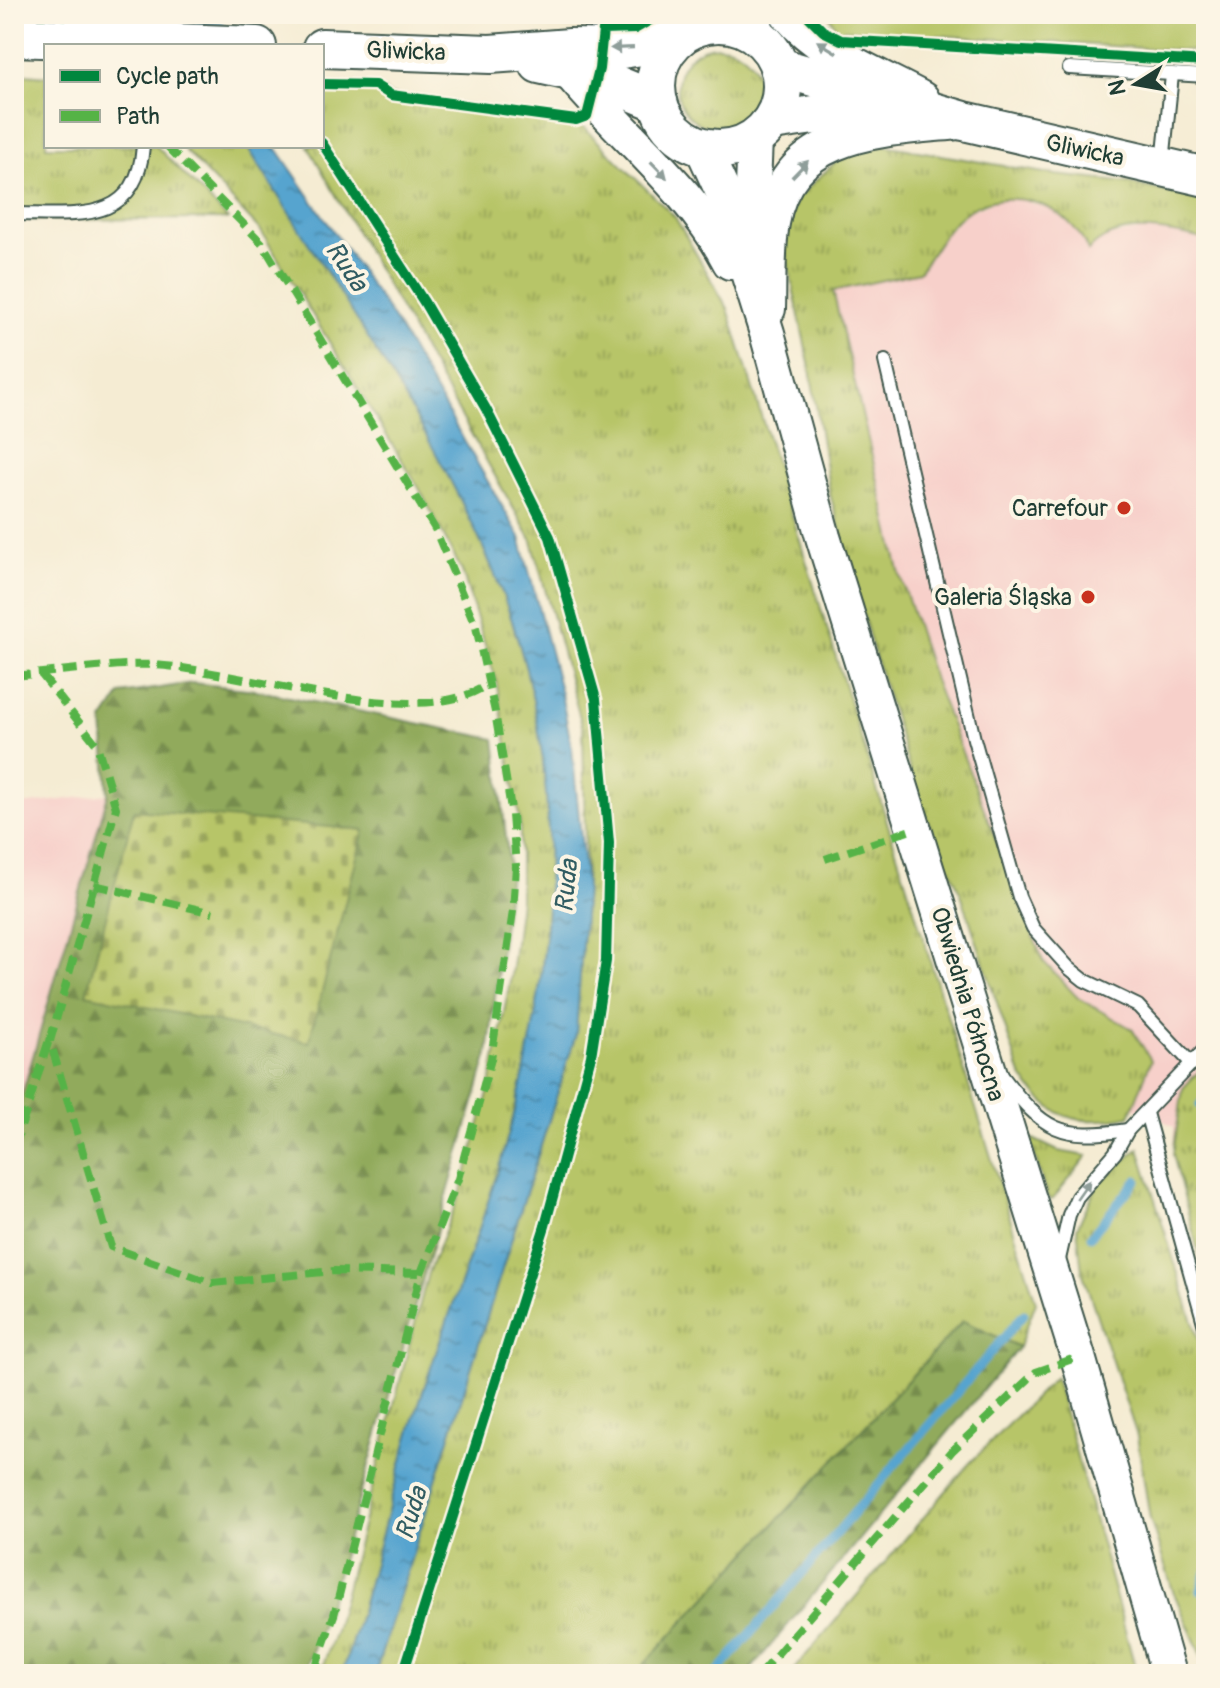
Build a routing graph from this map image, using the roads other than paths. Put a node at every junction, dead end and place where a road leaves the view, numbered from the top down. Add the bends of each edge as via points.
1 (788, 14) edge
2 (692, 27) edge
3 (14, 37) edge
4 (763, 39) edge
5 (129, 44) edge
6 (324, 48) edge
7 (490, 54) junction
8 (1069, 68) dead end
9 (567, 69) junction
10 (1172, 75) junction
11 (1206, 76) edge
12 (658, 102) junction
13 (964, 121) junction
14 (763, 129) junction
15 (702, 147) junction
16 (142, 148) edge
17 (1163, 167) junction
18 (1206, 177) edge
19 (14, 214) edge
20 (767, 333) junction
21 (885, 361) dead end
22 (1206, 1048) edge
23 (982, 1049) junction
24 (1192, 1064) junction
25 (1146, 1113) junction
26 (1128, 1130) junction
27 (1055, 1282) junction
28 (1203, 1306) edge
29 (1206, 1330) edge
30 (1169, 1674) edge

13 -> 1 main road via 833,52 809,37
2 - 4 main road via 726,23
2 -> 7 main road, Gliwicka via 622,49
2 - 12 main road via 658,68
3 - 5 main road
4 - 13 main road, Gliwicka
4 - 14 main road via 781,100
6 - 7 main road, Gliwicka
7 - 9 main road, Gliwicka
8 - 10 lane
9 - 12 main road, Gliwicka
9 -> 20 main road via 714,231
10 - 11 lane
10 - 17 lane
12 - 15 main road via 671,128
13 - 14 main road, Gliwicka via 854,112
13 - 17 main road, Gliwicka
20 -> 13 main road via 771,224 795,173 845,137
14 - 15 main road via 734,147
14 - 20 main road, Obwiednia Północna via 753,187
15 - 20 main road, Obwiednia Północna via 722,190
16 - 19 lane via 132,184 113,207
17 - 18 main road, Gliwicka
20 - 23 main road, Obwiednia Północna via 823,537
21 - 24 lane via 974,739 1019,897 1033,928 1069,968 1138,1006
22 - 24 lane
23 - 26 lane via 1026,1107 1049,1127 1081,1135
23 - 27 main road, Obwiednia Północna
24 - 25 lane
25 - 26 lane
25 - 28 lane
27 -> 26 lane via 1077,1197
27 - 30 main road, Obwiednia Północna
28 - 29 lane

